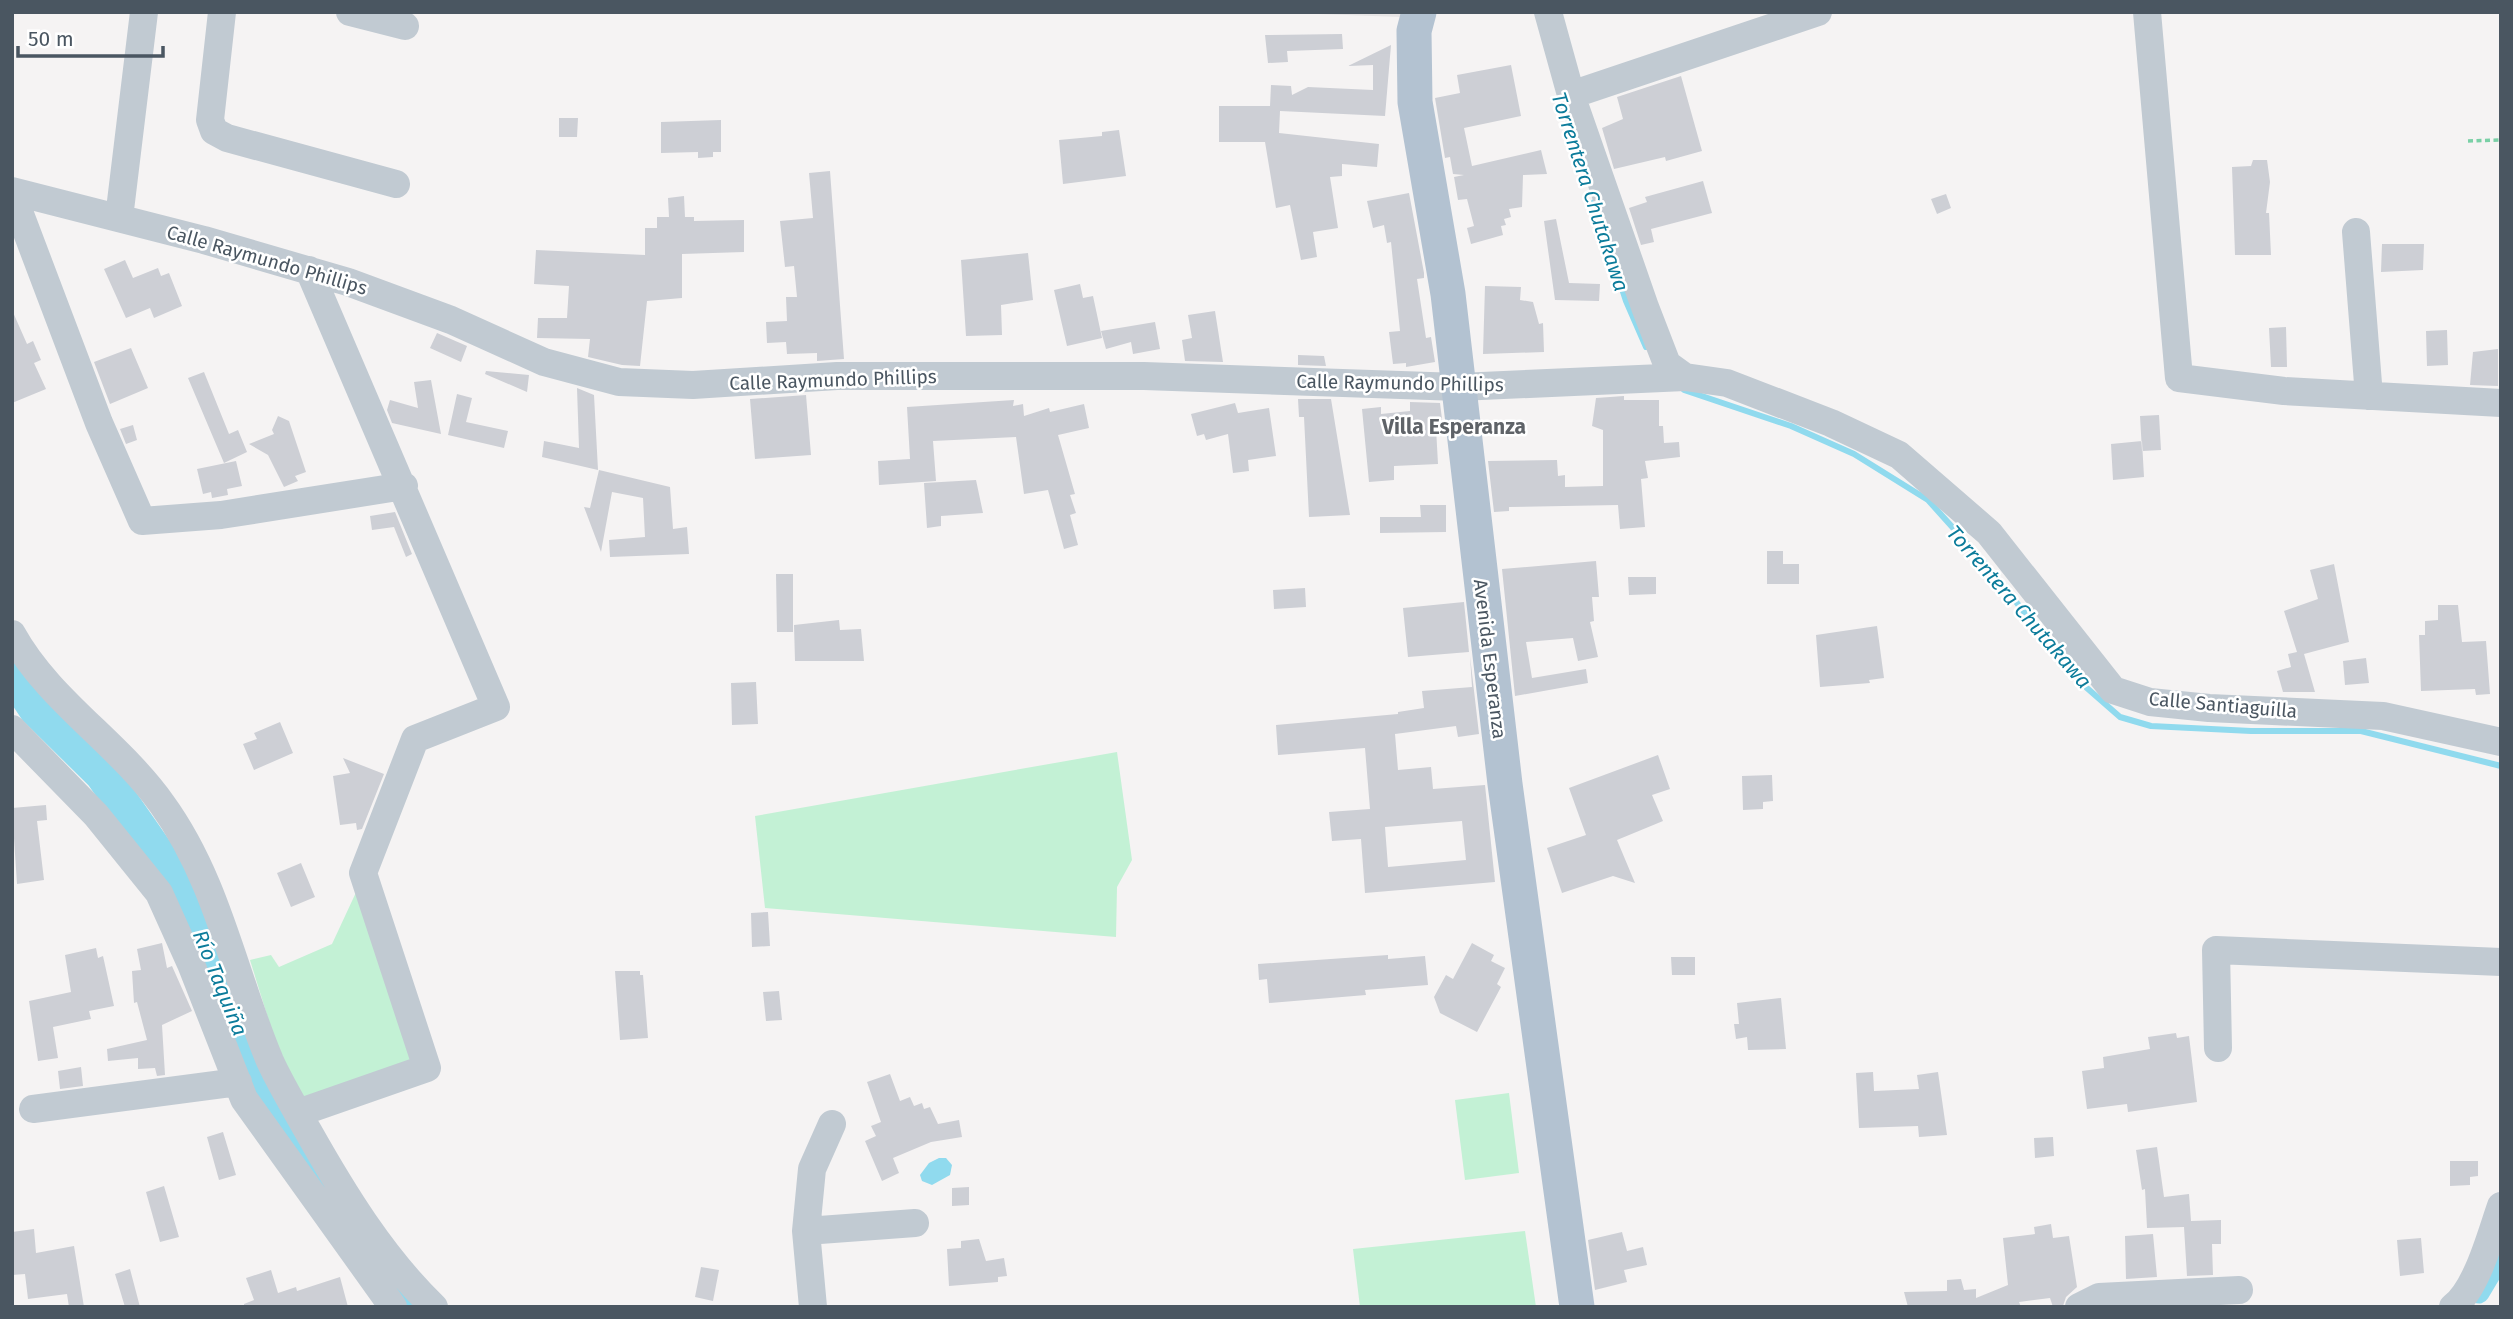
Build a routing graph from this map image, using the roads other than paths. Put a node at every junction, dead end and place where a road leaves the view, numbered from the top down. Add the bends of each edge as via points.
1 (144, 12) edge
2 (222, 12) edge
3 (350, 12) edge
4 (1419, 12) edge
5 (1548, 12) edge
6 (1818, 12) edge
7 (2147, 12) edge
8 (405, 26) dead end
9 (1570, 95) junction
10 (396, 184) dead end
11 (12, 192) edge
12 (119, 218) junction
13 (2356, 232) dead end
14 (309, 270) junction
15 (1682, 377) junction
16 (1459, 387) junction
17 (2370, 396) junction
18 (2501, 403) edge
19 (404, 486) junction
20 (12, 634) edge
21 (12, 729) edge
22 (2501, 742) edge
23 (2501, 962) edge
24 (2218, 1048) dead end
25 (238, 1082) junction
26 (33, 1109) dead end
27 (298, 1113) junction
28 (832, 1124) dead end
29 (2501, 1206) edge
30 (915, 1223) dead end
31 (806, 1231) junction
32 (2239, 1290) dead end
33 (393, 1307) edge
34 (434, 1307) edge
35 (813, 1307) edge
36 (1577, 1307) edge
37 (2079, 1307) edge
38 (2453, 1307) edge

1 - 12 street
2 - 10 street via 210,120 214,131
3 - 8 street
4 - 16 main road, Avenida Esperanza via 1414,31 1415,102
5 - 9 street
6 - 9 street
7 - 17 street via 2179,379
9 - 15 street via 1667,364
11 - 12 street, Calle Raymundo Phillips
11 - 19 street via 99,423 142,521 221,515
12 - 14 street, Calle Raymundo Phillips
13 - 17 street
14 - 16 street, Calle Raymundo Phillips via 450,320 544,362 619,382 694,386 837,376 1144,376
14 - 19 street
15 - 16 street, Calle Raymundo Phillips
15 - 22 street, Calle Santiaguilla via 1727,383 1831,423 1899,456 1989,533 2113,690 2150,702 2209,708 2383,716
16 - 36 main road, Avenida Esperanza via 1505,784
17 - 18 street
19 - 27 street via 496,707 415,739 363,873 427,1068
20 - 27 street via 49,687 107,739 163,804 229,936 271,1062
21 - 25 street via 96,815 159,893
23 - 24 street via 2216,950
25 - 26 street
25 - 33 street via 244,1099
27 - 34 street via 342,1192 414,1288
28 - 31 street via 812,1169
29 - 38 street via 2479,1266
30 - 31 street
31 - 35 street
32 - 37 street via 2099,1297

